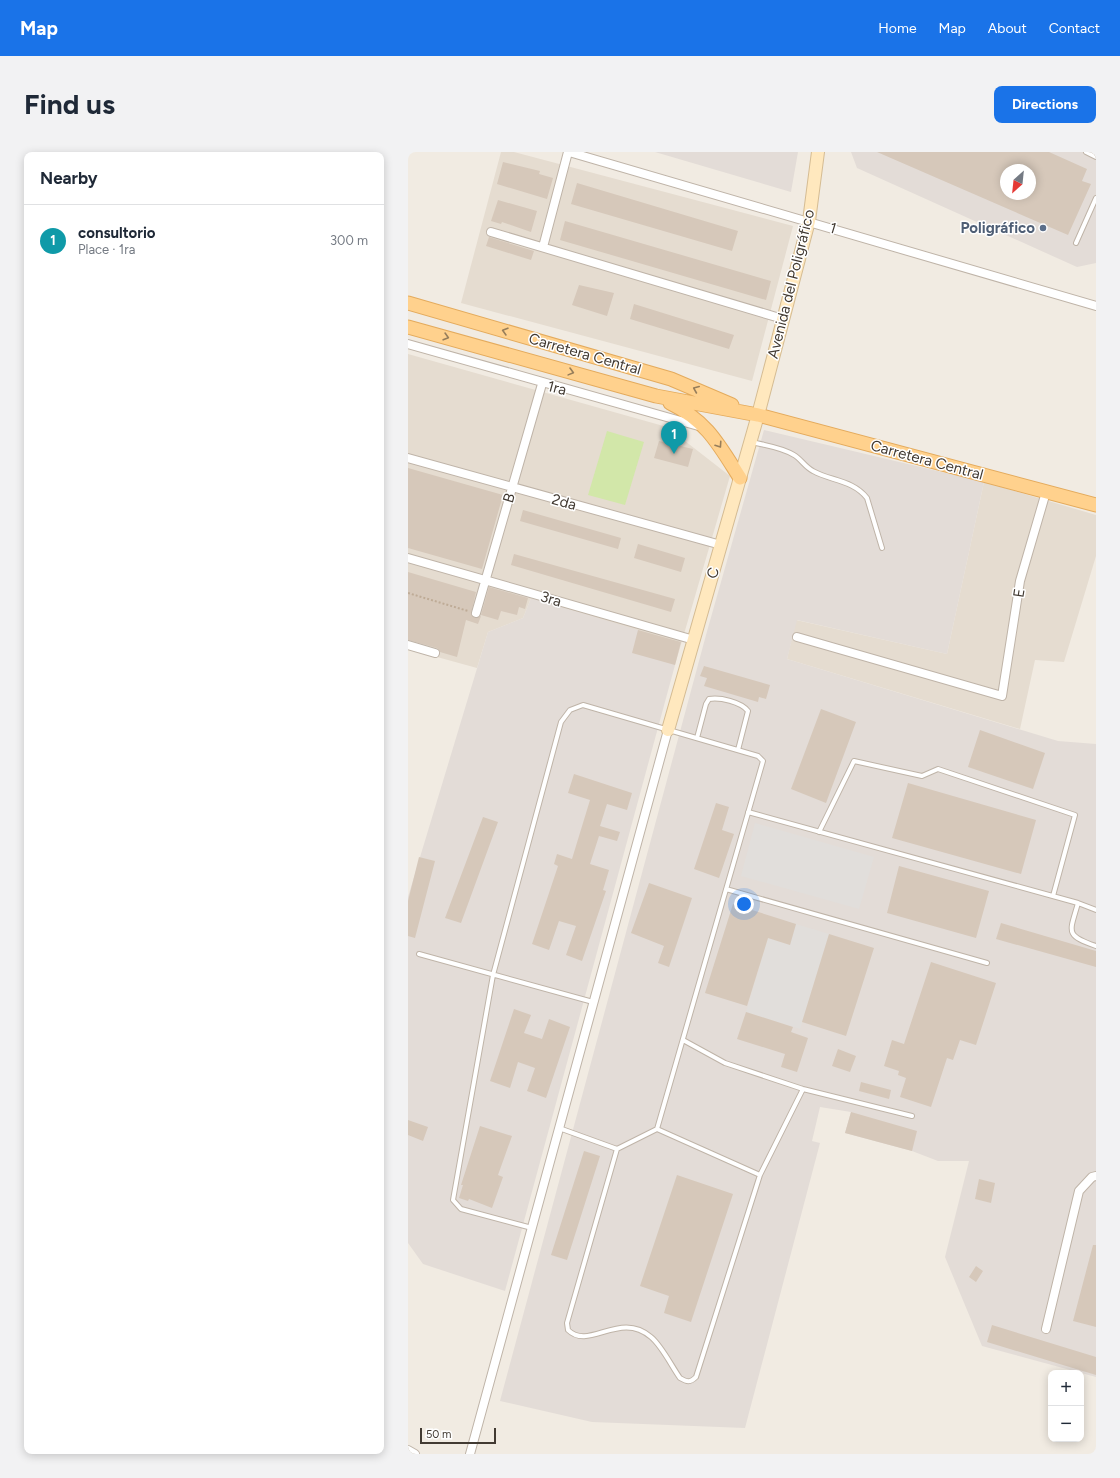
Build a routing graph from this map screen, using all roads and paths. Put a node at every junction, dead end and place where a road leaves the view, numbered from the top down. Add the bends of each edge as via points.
1 (569, 152) edge
2 (818, 152) edge
3 (1086, 152) edge
4 (1096, 157) edge
5 (1096, 198) edge
6 (809, 221) junction
7 (491, 232) dead end
8 (1076, 243) dead end
9 (543, 247) junction
10 (408, 303) edge
11 (1096, 306) edge
12 (783, 319) junction
13 (408, 327) edge
14 (408, 344) edge
15 (542, 384) junction
16 (656, 396) junction
17 (758, 415) junction
18 (708, 429) junction
19 (750, 442) junction
20 (408, 458) edge
21 (740, 478) junction
22 (512, 487) junction
23 (1046, 492) junction
24 (1096, 505) edge
25 (721, 545) junction
26 (882, 548) dead end
27 (408, 558) edge
28 (486, 579) junction
29 (408, 593) edge
30 (476, 613) joint
31 (796, 637) dead end
32 (694, 640) junction
33 (408, 645) edge
34 (435, 653) dead end
35 (668, 730) junction
36 (697, 738) junction
37 (738, 750) junction
38 (748, 812) junction
39 (819, 832) junction
40 (726, 889) junction
41 (1053, 896) junction
42 (1078, 904) junction
43 (1096, 910) edge
44 (1096, 946) edge
45 (419, 954) dead end
46 (987, 963) dead end
47 (493, 975) junction
48 (594, 1002) junction
49 (683, 1040) junction
50 (803, 1090) junction
51 (912, 1116) dead end
52 (559, 1128) junction
53 (657, 1129) junction
54 (617, 1149) junction
55 (760, 1175) junction
56 (1096, 1176) edge
57 (532, 1228) junction
58 (1046, 1330) dead end
59 (408, 1450) edge
60 (415, 1454) edge
61 (470, 1454) edge

1 - 6 street, 1
1 - 9 street
2 - 6 street, Avenida del Poligráfico
3 - 4 lane
5 - 8 lane
6 - 11 street, 1
6 - 12 street, Avenida del Poligráfico
7 - 9 street
9 - 12 street
17 -> 10 main road, Carretera Central via 671,379
12 - 17 street, Avenida del Poligráfico
13 -> 16 main road, Carretera Central
14 - 15 street, 1ra
15 - 18 street, 1ra
15 - 22 street, B
16 - 17 main road, Carretera Central
16 - 18 main road via 686,411
17 - 19 street, C
17 - 23 main road, Carretera Central
18 -> 21 main road
19 - 21 street, C
19 - 26 lane via 780,449 795,456 813,471 862,491 867,498
20 - 22 street, 2da
21 - 25 street, C
22 - 25 street, 2da
22 - 28 street, B
23 - 24 main road, Carretera Central
23 - 31 street, E via 1020,581 1002,696
25 - 32 street, C
27 - 28 street, 3ra
28 - 30 street, B
28 - 32 street, 3ra
29 - 30 path
32 - 35 street, C
33 - 34 street
35 - 36 lane
35 - 47 lane via 583,705 570,710 561,722
35 - 48 street
36 - 37 lane
36 - 37 lane via 709,699 742,705 748,711
37 - 38 lane via 758,756 763,761
38 - 39 lane
38 - 40 lane
39 - 41 lane
39 - 41 lane via 854,761 922,776 938,769 1075,815
40 - 46 lane
40 - 49 lane
41 - 42 lane
42 - 43 lane
42 - 44 lane via 1071,929 1072,935 1078,940
45 - 47 lane
47 - 48 lane
47 - 57 lane via 452,1200 461,1209
48 - 52 street
49 - 50 lane via 725,1063
49 - 53 lane
50 - 51 lane
50 - 55 lane
52 - 54 lane
52 - 57 street
53 - 54 lane
53 - 55 lane
54 - 55 lane via 567,1323 568,1330 572,1335 581,1337 627,1326 639,1329 653,1338 680,1378 687,1382 692,1382 696,1377
56 - 58 street via 1079,1191
57 - 61 street
59 - 60 street

